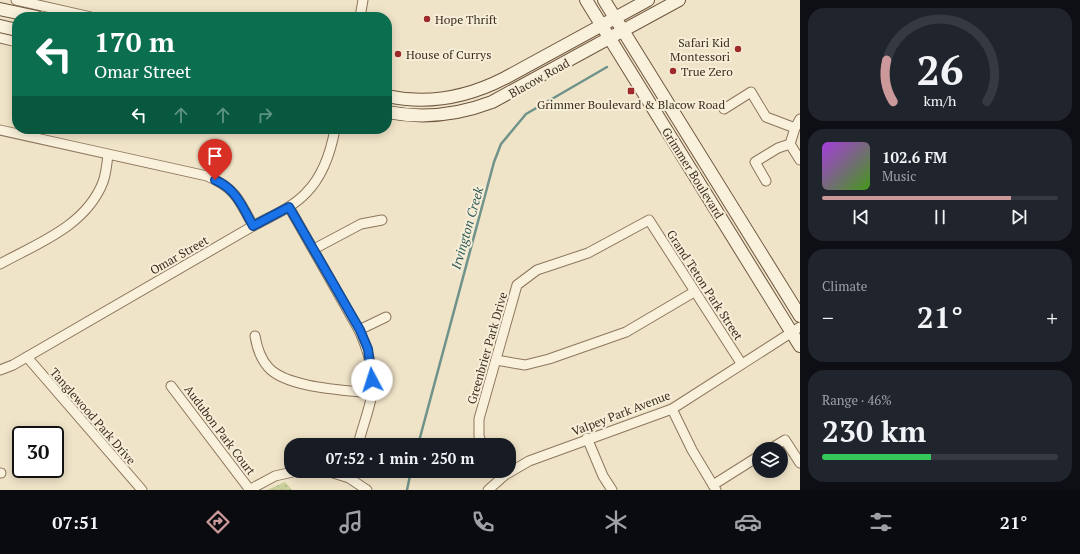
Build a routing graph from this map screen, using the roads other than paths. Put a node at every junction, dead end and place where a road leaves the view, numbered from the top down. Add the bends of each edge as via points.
1 (16, 0) edge
2 (363, 0) edge
3 (586, 0) edge
4 (604, 0) edge
5 (648, 0) edge
6 (679, 0) edge
7 (0, 9) edge
8 (14, 12) edge
9 (69, 12) edge
10 (361, 12) edge
11 (615, 18) junction
12 (0, 26) edge
13 (602, 26) junction
14 (12, 29) edge
15 (624, 31) junction
16 (0, 38) edge
17 (610, 39) junction
18 (12, 41) edge
19 (392, 97) edge
20 (724, 109) dead end
21 (392, 113) edge
22 (800, 119) edge
23 (795, 128) junction
24 (0, 130) edge
25 (12, 133) edge
26 (17, 134) edge
27 (334, 134) edge
28 (790, 144) junction
29 (108, 155) junction
30 (800, 160) edge
31 (766, 181) dead end
32 (289, 207) junction
33 (382, 220) dead end
34 (649, 220) joint
35 (253, 226) junction
36 (314, 250) junction
37 (0, 264) edge
38 (694, 292) junction
39 (800, 316) edge
40 (386, 317) dead end
41 (360, 330) junction
42 (796, 330) edge
43 (255, 336) dead end
44 (800, 346) edge
45 (27, 357) junction
46 (496, 360) junction
47 (741, 363) junction
48 (0, 370) edge
49 (171, 386) dead end
50 (372, 393) junction
51 (672, 409) junction
52 (360, 438) edge
53 (480, 438) edge
54 (587, 438) junction
55 (788, 445) edge
56 (752, 461) edge
57 (800, 464) edge
58 (516, 467) edge
59 (284, 474) edge
60 (354, 478) edge
61 (499, 478) edge
62 (714, 487) edge
63 (142, 490) edge
64 (250, 490) edge
65 (367, 490) edge
66 (488, 490) edge
67 (612, 490) edge

1 - 9 street
2 - 10 street
3 - 13 main road, Grimmer Boulevard
4 - 11 main road, Grimmer Boulevard
5 - 11 main road, Blacow Road
6 - 15 main road, Blacow Road
7 - 8 main road
11 - 13 main road, Blacow Road
11 - 15 main road, Grimmer Boulevard
12 - 14 main road
13 - 17 main road, Grimmer Boulevard
13 - 19 main road, Blacow Road via 505,78 473,92 434,100
15 - 17 main road, Blacow Road
15 - 39 main road, Grimmer Boulevard
16 - 18 street
17 - 21 main road, Blacow Road via 508,95 477,108 432,116
17 - 42 main road, Grimmer Boulevard
20 - 23 street via 750,92 766,117
22 - 23 street
23 - 28 street
24 - 25 street
26 - 29 street
27 - 32 street, Omar Street via 321,170 306,193
28 - 30 street
28 - 31 street via 755,162
29 - 35 street via 207,176 223,183 234,192
29 - 37 street via 103,182 88,207 73,224
32 - 35 street, Omar Street
32 - 36 street
33 - 36 street via 361,224
34 - 38 street, Grand Teton Park Street
34 - 46 street, Greenbrier Park Drive via 588,253 537,270 517,285
35 - 45 street, Omar Street
36 - 41 street
38 - 46 street via 626,332 550,360 525,365
38 - 47 street, Grand Teton Park Street
40 - 41 street
41 - 50 street via 368,349
42 - 44 main road, Grimmer Boulevard
42 - 47 street, Valpey Park Avenue
43 - 50 street via 259,353 268,368 282,378 296,383
45 - 48 street, Omar Street
45 - 63 street, Tanglewood Park Drive
46 - 53 street, Greenbrier Park Drive via 479,418
47 - 51 street, Valpey Park Avenue
49 - 64 street, Audubon Park Court
50 - 52 street
51 - 54 street, Valpey Park Avenue
51 - 62 street
54 - 58 street, Valpey Park Avenue
54 - 67 street via 603,476
55 - 57 street
56 - 62 street
59 - 64 street
60 - 65 street
61 - 66 street, Valpey Park Avenue

